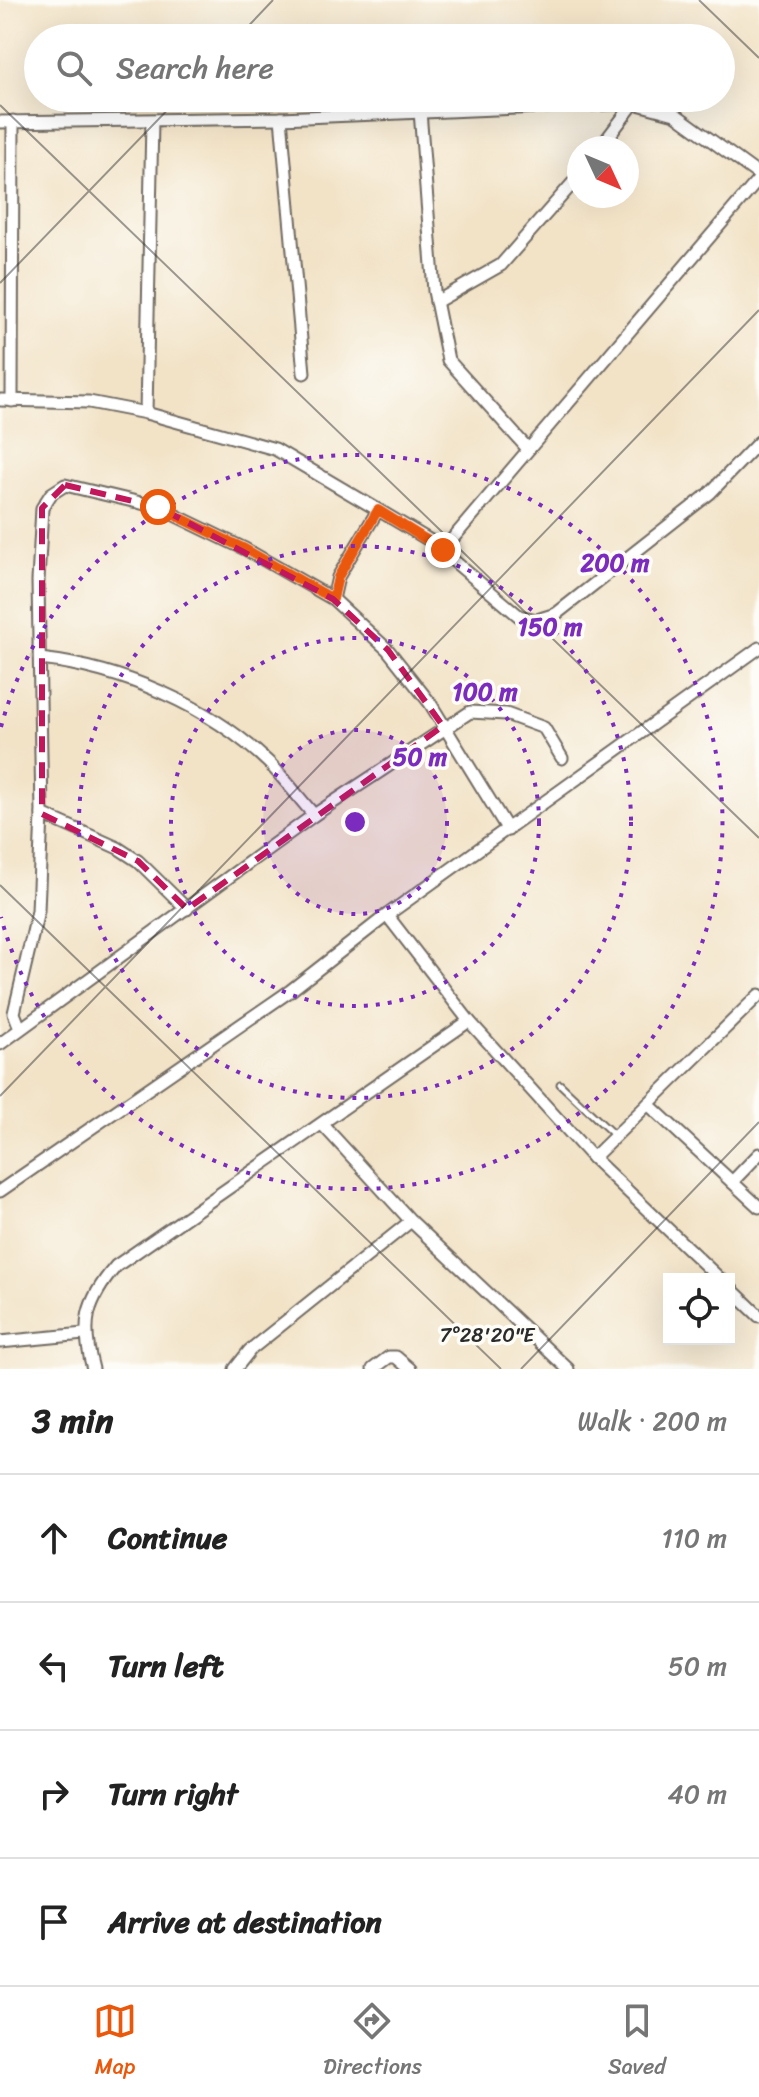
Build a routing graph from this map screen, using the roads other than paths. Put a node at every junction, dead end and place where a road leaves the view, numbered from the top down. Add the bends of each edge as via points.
1 (400, 112) edge
2 (420, 112) edge
3 (627, 112) edge
4 (668, 112) edge
5 (281, 118) junction
6 (13, 121) junction
7 (152, 121) junction
8 (0, 122) edge
9 (609, 136) edge
10 (759, 177) edge
11 (567, 190) edge
12 (436, 302) junction
13 (304, 373) dead end
14 (6, 400) edge
15 (146, 413) junction
16 (759, 442) edge
17 (528, 449) junction
18 (378, 510) junction
19 (443, 550) junction
20 (333, 599) junction
21 (759, 648) edge
22 (40, 659) junction
23 (443, 726) junction
24 (562, 758) dead end
25 (42, 814) junction
26 (314, 815) junction
27 (508, 830) junction
28 (187, 909) junction
29 (387, 915) junction
30 (759, 995) edge
31 (469, 1021) junction
32 (20, 1028) junction
33 (0, 1044) edge
34 (560, 1084) dead end
35 (648, 1104) junction
36 (322, 1124) junction
37 (614, 1136) junction
38 (759, 1154) edge
39 (593, 1158) junction
40 (732, 1182) junction
41 (0, 1191) edge
42 (759, 1207) edge
43 (411, 1221) junction
44 (714, 1273) edge
45 (735, 1293) edge
46 (759, 1316) edge
47 (84, 1334) junction
48 (0, 1342) edge
49 (93, 1369) edge
50 (235, 1369) edge
51 (373, 1369) edge
52 (410, 1369) edge
53 (568, 1369) edge

1 - 5 street
2 - 12 street
3 - 9 street
4 - 10 street
5 - 7 street
5 - 13 street
6 - 7 street
6 - 8 street
6 - 14 street
7 - 15 street
10 - 17 street
11 - 12 street via 501,265
12 - 17 street via 448,360
14 - 15 street via 89,402
15 - 18 street via 275,449
16 - 19 street via 710,493 556,614 537,620 519,616
17 - 19 street
18 - 19 street
18 - 20 street via 338,577
20 - 22 street via 158,507 65,485 42,508
20 - 23 street via 388,650
21 - 27 street
22 - 25 street
22 - 26 street via 106,671 194,711 268,763
23 - 24 street via 470,712 506,714 544,728
23 - 26 street
23 - 27 street
25 - 28 street via 138,861
25 - 32 street via 38,911 14,1013
26 - 28 street
27 - 29 street
28 - 32 street
29 - 31 street
29 - 41 street via 255,1016
30 - 35 street
31 - 36 street
31 - 39 street
32 - 33 street
34 - 37 lane
35 - 37 street
35 - 40 street
36 - 43 street
36 - 47 street via 116,1266 92,1302
37 - 39 street
38 - 40 street
39 - 44 street
40 - 42 street
43 - 50 street via 250,1350
43 - 53 street
45 - 46 street
47 - 48 street
47 - 49 street
51 - 52 street via 396,1357

